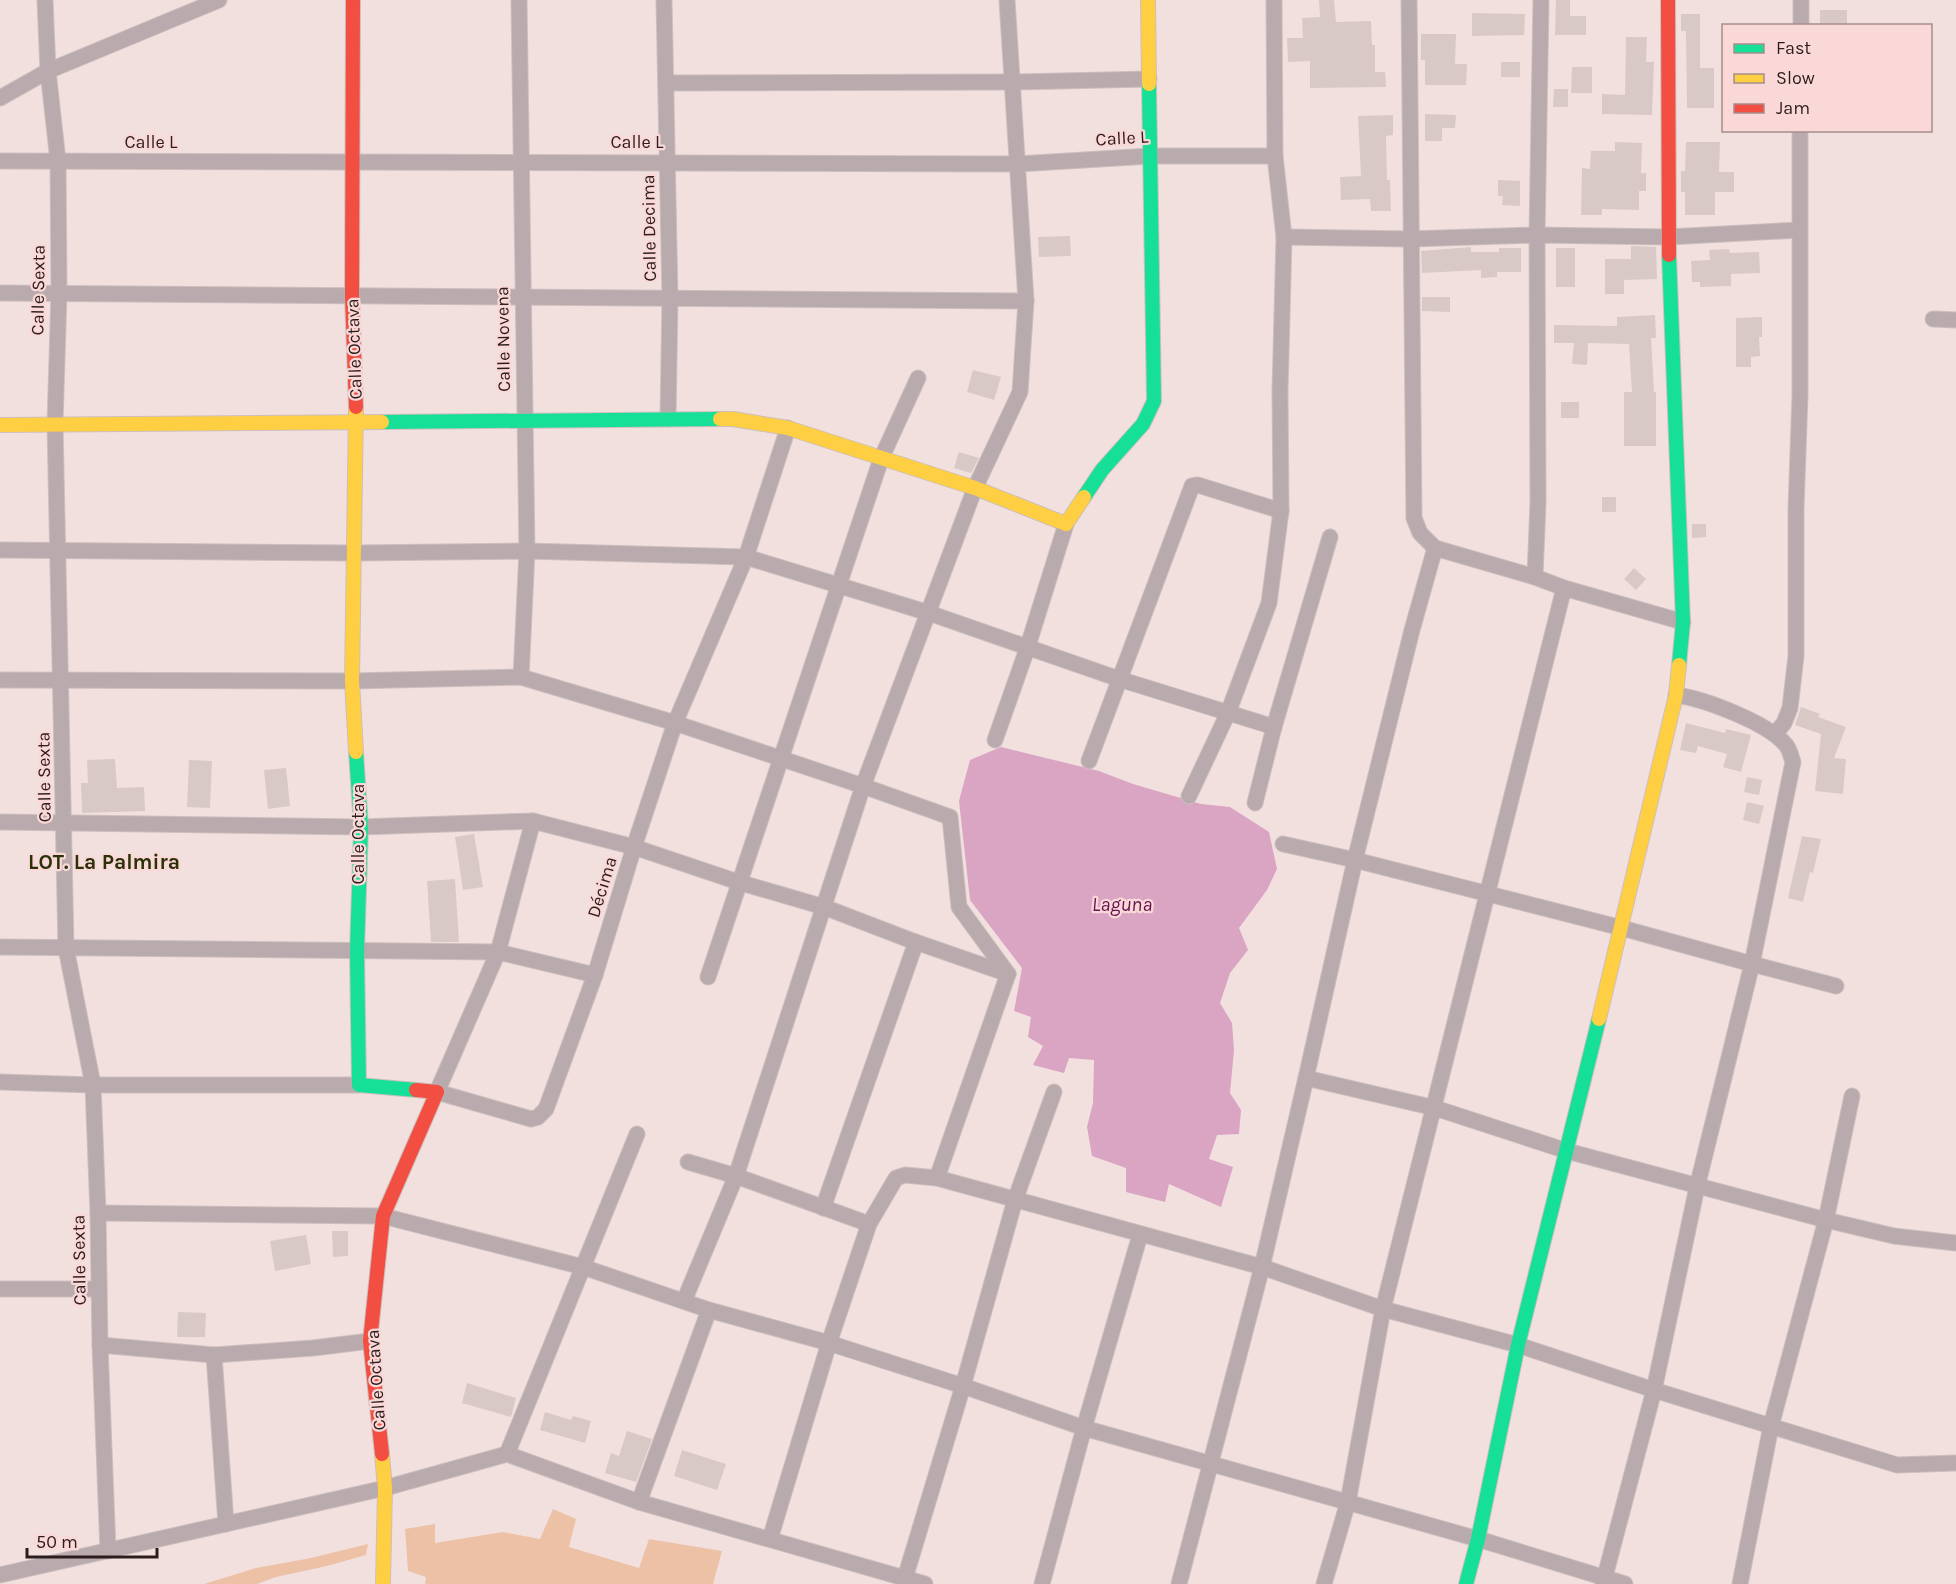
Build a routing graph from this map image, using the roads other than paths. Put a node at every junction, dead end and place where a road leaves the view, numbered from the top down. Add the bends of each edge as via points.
1 (45, 0) edge
2 (219, 0) edge
3 (353, 0) edge
4 (519, 0) edge
5 (664, 0) edge
6 (1007, 0) edge
7 (1148, 0) edge
8 (1274, 0) edge
9 (1408, 0) edge
10 (1541, 0) edge
11 (1668, 0) edge
12 (1801, 0) edge
13 (1801, 24) edge
14 (48, 71) junction
15 (1149, 79) junction
16 (1012, 82) junction
17 (666, 83) junction
18 (0, 98) edge
19 (1800, 132) edge
20 (1150, 156) junction
21 (1275, 156) junction
22 (0, 161) edge
23 (58, 161) junction
24 (353, 161) junction
25 (521, 161) junction
26 (667, 161) junction
27 (1018, 164) junction
28 (1799, 230) junction
29 (1537, 235) junction
30 (1284, 237) junction
31 (1668, 237) junction
32 (1410, 238) junction
33 (0, 293) edge
34 (59, 293) junction
35 (352, 296) junction
36 (522, 297) junction
37 (670, 298) junction
38 (1026, 301) junction
39 (1933, 319) dead end
40 (1956, 320) edge
41 (918, 378) dead end
42 (668, 419) junction
43 (524, 420) junction
44 (357, 422) junction
45 (55, 424) junction
46 (0, 425) edge
47 (788, 428) junction
48 (881, 459) junction
49 (975, 488) junction
50 (1281, 511) junction
51 (1066, 524) junction
52 (1330, 537) dead end
53 (1435, 548) junction
54 (57, 549) junction
55 (0, 550) edge
56 (527, 551) junction
57 (356, 553) junction
58 (746, 557) junction
59 (1535, 577) junction
60 (838, 585) junction
61 (1564, 588) junction
62 (929, 613) junction
63 (1683, 622) junction
64 (1028, 649) junction
65 (521, 677) junction
66 (61, 679) junction
67 (1119, 679) junction
68 (0, 680) edge
69 (352, 681) junction
70 (1676, 695) junction
71 (1228, 712) junction
72 (675, 723) junction
73 (1274, 727) junction
74 (1775, 734) junction
75 (995, 740) dead end
76 (781, 759) junction
77 (1089, 761) dead end
78 (863, 786) junction
79 (1190, 796) dead end
80 (1255, 802) dead end
81 (0, 822) edge
82 (534, 822) junction
83 (64, 824) junction
84 (361, 827) junction
85 (1283, 844) dead end
86 (634, 847) junction
87 (1355, 860) junction
88 (738, 882) junction
89 (1487, 894) junction
90 (824, 907) junction
91 (1622, 928) junction
92 (916, 942) junction
93 (0, 947) edge
94 (66, 948) junction
95 (357, 951) junction
96 (498, 952) junction
97 (1752, 964) junction
98 (1008, 974) junction
99 (595, 975) junction
100 (708, 977) dead end
101 (1836, 986) dead end
102 (1306, 1078) junction
103 (0, 1082) edge
104 (93, 1085) junction
105 (359, 1085) junction
106 (437, 1092) junction
107 (1054, 1092) dead end
108 (1852, 1096) dead end
109 (1435, 1108) junction
110 (637, 1134) dead end
111 (1567, 1151) junction
112 (688, 1162) dead end
113 (736, 1176) junction
114 (937, 1179) junction
115 (1697, 1186) junction
116 (1014, 1200) junction
117 (823, 1208) junction
118 (98, 1213) junction
119 (383, 1216) junction
120 (1826, 1220) junction
121 (869, 1224) junction
122 (1140, 1235) junction
123 (1956, 1243) edge
124 (583, 1267) junction
125 (1262, 1267) junction
126 (0, 1289) edge
127 (99, 1289) junction
128 (684, 1301) junction
129 (1383, 1309) junction
130 (709, 1310) junction
131 (370, 1341) junction
132 (829, 1343) junction
133 (1518, 1345) junction
134 (100, 1346) junction
135 (214, 1355) junction
136 (963, 1386) junction
137 (1654, 1390) junction
138 (1771, 1426) junction
139 (1084, 1428) junction
140 (507, 1454) junction
141 (1211, 1463) junction
142 (1956, 1463) edge
143 (385, 1488) junction
144 (639, 1502) junction
145 (1348, 1502) junction
146 (226, 1524) junction
147 (770, 1539) junction
148 (1478, 1539) junction
149 (108, 1551) junction
150 (0, 1575) edge
151 (905, 1578) junction
152 (1604, 1581) edge
153 (384, 1584) edge
154 (926, 1584) edge
155 (1042, 1584) edge
156 (1179, 1584) edge
157 (1324, 1584) edge
158 (1466, 1584) edge
159 (1625, 1584) edge
160 (1740, 1584) edge

1 - 14 street, Calle Sexta
2 - 14 street
3 - 24 street, Calle Octava
4 - 25 street, Calle Novena
5 - 17 street, Calle Decima
6 - 16 street
7 - 15 street
8 - 21 street
9 - 32 street
10 - 29 street
11 - 31 street
12 - 13 street
14 - 18 street
14 - 23 street, Calle Sexta
15 - 16 street
15 - 20 street
16 - 17 street
16 - 27 street
17 - 26 street, Calle Decima
19 - 28 street
20 - 21 street, Calle L
20 - 27 street, Calle L
20 - 51 street via 1154,401 1143,424 1102,470
21 - 30 street
22 - 23 street, Calle L
23 - 24 street, Calle L
23 - 34 street, Calle Sexta
24 - 25 street, Calle L
24 - 35 street, Calle Octava
25 - 26 street, Calle L
25 - 36 street, Calle Novena
26 - 27 street, Calle L
26 - 37 street, Calle Decima
27 - 38 street
28 - 31 street
28 - 74 street via 1796,656 1790,708
29 - 31 street
29 - 32 street
29 - 59 street
30 - 32 street
30 - 50 street
31 - 63 street
32 - 53 street via 1414,518 1420,533
33 - 34 street
34 - 35 street
34 - 45 street, Calle Sexta
35 - 36 street
35 - 44 street, Calle Octava
36 - 37 street
36 - 43 street, Calle Novena
37 - 38 street
37 - 42 street, Calle Decima
38 - 49 street via 1020,392
39 - 40 street
41 - 48 street
42 - 43 street
42 - 47 street via 733,419
43 - 44 street
43 - 56 street, Calle Novena
44 - 45 street
44 - 57 street, Calle Octava
45 - 46 street
45 - 54 street, Calle Sexta
47 - 48 street
47 - 58 street, Décima
48 - 49 street
48 - 60 street
49 - 51 street
49 - 62 street
50 - 67 street via 1198,484 1192,486
50 - 71 street via 1269,603
51 - 64 street
52 - 73 street
53 - 59 street
53 - 87 street
54 - 55 street
54 - 57 street
54 - 66 street, Calle Sexta
56 - 57 street
56 - 58 street
56 - 65 street, Calle Novena
57 - 69 street, Calle Octava
58 - 60 street
58 - 72 street, Décima
59 - 61 street
60 - 62 street
60 - 76 street
61 - 63 street
61 - 89 street
62 - 64 street
62 - 78 street
63 - 70 street
64 - 67 street
64 - 75 street
65 - 69 street
65 - 72 street
66 - 68 street
66 - 69 street
66 - 83 street, Calle Sexta
67 - 71 street
67 - 77 street
69 - 84 street, Calle Octava
70 - 74 street via 1695,698
70 - 91 street
71 - 73 street
71 - 79 street
72 - 76 street
72 - 86 street, Décima
73 - 80 street
74 - 97 street via 1788,747 1793,762
76 - 78 street
76 - 88 street
78 - 90 street
78 - 98 street via 950,817 959,907
81 - 83 street
82 - 84 street
82 - 86 street
82 - 96 street
83 - 84 street
83 - 94 street, Calle Sexta
84 - 95 street, Calle Octava
85 - 87 street
86 - 88 street
86 - 99 street, Décima
87 - 89 street
87 - 102 street
88 - 90 street
88 - 100 street
89 - 91 street
89 - 109 street
90 - 92 street
90 - 113 street
91 - 97 street
91 - 111 street
92 - 98 street
92 - 117 street
93 - 94 street
94 - 95 street
94 - 104 street, Calle Sexta
95 - 96 street
95 - 105 street, Calle Octava
96 - 99 street
96 - 106 street
97 - 101 street
97 - 115 street
98 - 114 street
99 - 106 street, Décima via 546,1109 538,1117 531,1119
102 - 109 street
102 - 125 street
103 - 104 street
104 - 105 street
104 - 118 street, Calle Sexta
105 - 106 street
106 - 119 street, Calle Octava
107 - 116 street
108 - 120 street
109 - 111 street
109 - 129 street
110 - 124 street
111 - 115 street
111 - 133 street
112 - 113 street
113 - 117 street
113 - 128 street
114 - 116 street
114 - 121 street via 905,1174 896,1178
115 - 120 street
115 - 137 street
116 - 122 street
116 - 136 street
117 - 121 street
118 - 119 street
118 - 127 street, Calle Sexta
119 - 124 street
119 - 131 street, Calle Octava
120 - 123 street via 1894,1236
120 - 138 street
121 - 132 street
122 - 125 street
122 - 139 street
124 - 128 street
124 - 140 street
125 - 129 street
125 - 141 street
126 - 127 street
127 - 134 street, Calle Sexta
128 - 130 street
129 - 133 street
129 - 145 street
130 - 132 street
130 - 144 street
131 - 135 street
131 - 143 street, Calle Octava
132 - 136 street
132 - 147 street
133 - 137 street
133 - 148 street
134 - 135 street
134 - 149 street, Calle Sexta
135 - 146 street
136 - 139 street
136 - 151 street
137 - 138 street
137 - 152 street
138 - 142 street via 1897,1465
138 - 160 street
139 - 141 street
139 - 155 street
140 - 143 street
140 - 144 street
141 - 145 street
141 - 156 street
143 - 146 street
143 - 153 street, Calle Octava
144 - 147 street
145 - 148 street
145 - 157 street
146 - 149 street
147 - 151 street
148 - 152 street
148 - 158 street
149 - 150 street
151 - 154 street
152 - 159 street

